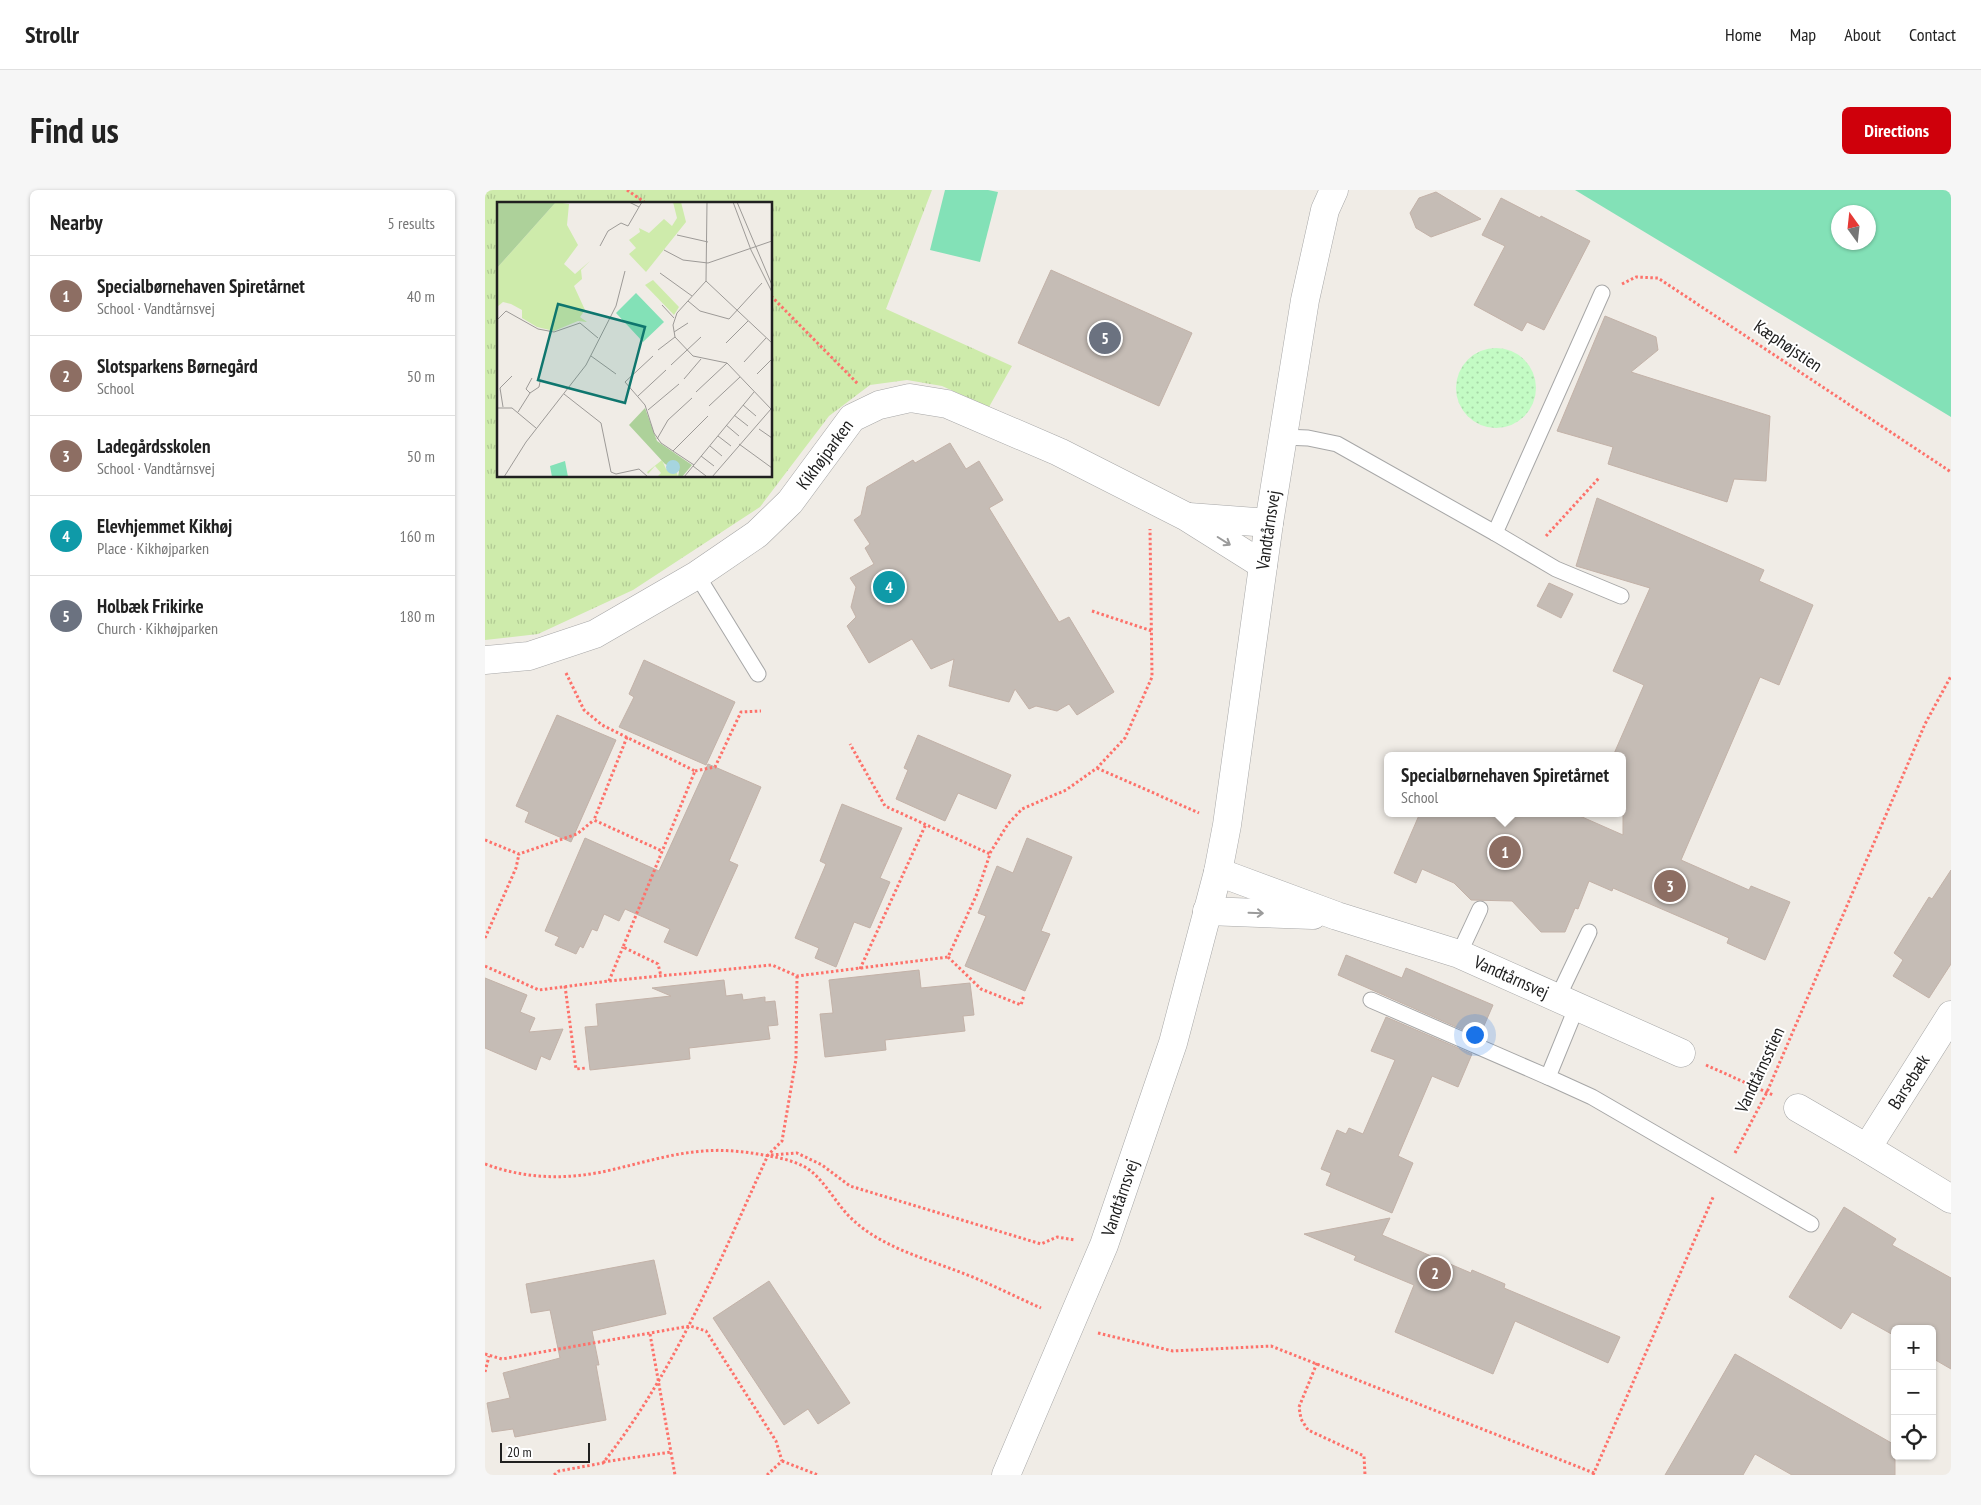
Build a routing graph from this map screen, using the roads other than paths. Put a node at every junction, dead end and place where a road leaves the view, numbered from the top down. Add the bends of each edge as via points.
1 (1333, 190) edge
2 (1601, 293) road end
3 (1283, 437) junction
4 (1185, 516) junction
5 (1269, 523) junction
6 (1495, 533) junction
7 (1263, 565) junction
8 (697, 575) junction
9 (1621, 596) dead end
10 (485, 660) edge
11 (758, 674) dead end
12 (1218, 872) junction
13 (1480, 910) dead end
14 (1207, 911) junction
15 (1337, 916) junction
16 (1589, 932) dead end
17 (1459, 954) junction
18 (1371, 1000) dead end
19 (1567, 1001) junction
20 (1951, 1015) edge
21 (1681, 1053) road end
22 (1548, 1077) junction
23 (1798, 1108) road end
24 (1867, 1148) junction
25 (1951, 1199) edge
26 (1811, 1224) dead end
27 (1006, 1475) edge

1 - 3 street, Vandtårnsvej via 1325,210 1305,300
2 - 6 lane
3 - 5 street, Vandtårnsvej
3 - 6 lane via 1337,444
4 - 5 street, Kikhøjparken
4 -> 7 street, Kikhøjparken
4 - 8 street, Kikhøjparken via 1059,452 947,404 910,398 879,405 851,418 790,502 757,534
5 - 7 street, Vandtårnsvej
6 - 9 lane via 1556,569
7 - 12 street, Vandtårnsvej
8 - 10 street, Kikhøjparken via 595,634 529,656
8 - 11 lane
12 - 14 street, Vandtårnsvej
12 - 15 street, Vandtårnsvej
13 - 17 lane
14 -> 15 street, Vandtårnsvej
14 - 27 street, Vandtårnsvej via 1173,1043 1104,1245
15 - 17 street, Vandtårnsvej
16 - 19 lane
17 - 19 street, Vandtårnsvej
18 - 22 lane
19 - 21 street, Vandtårnsvej
19 - 22 lane
20 - 24 street, Barsebæk
22 - 26 lane via 1592,1097
23 - 24 street
24 - 25 street

